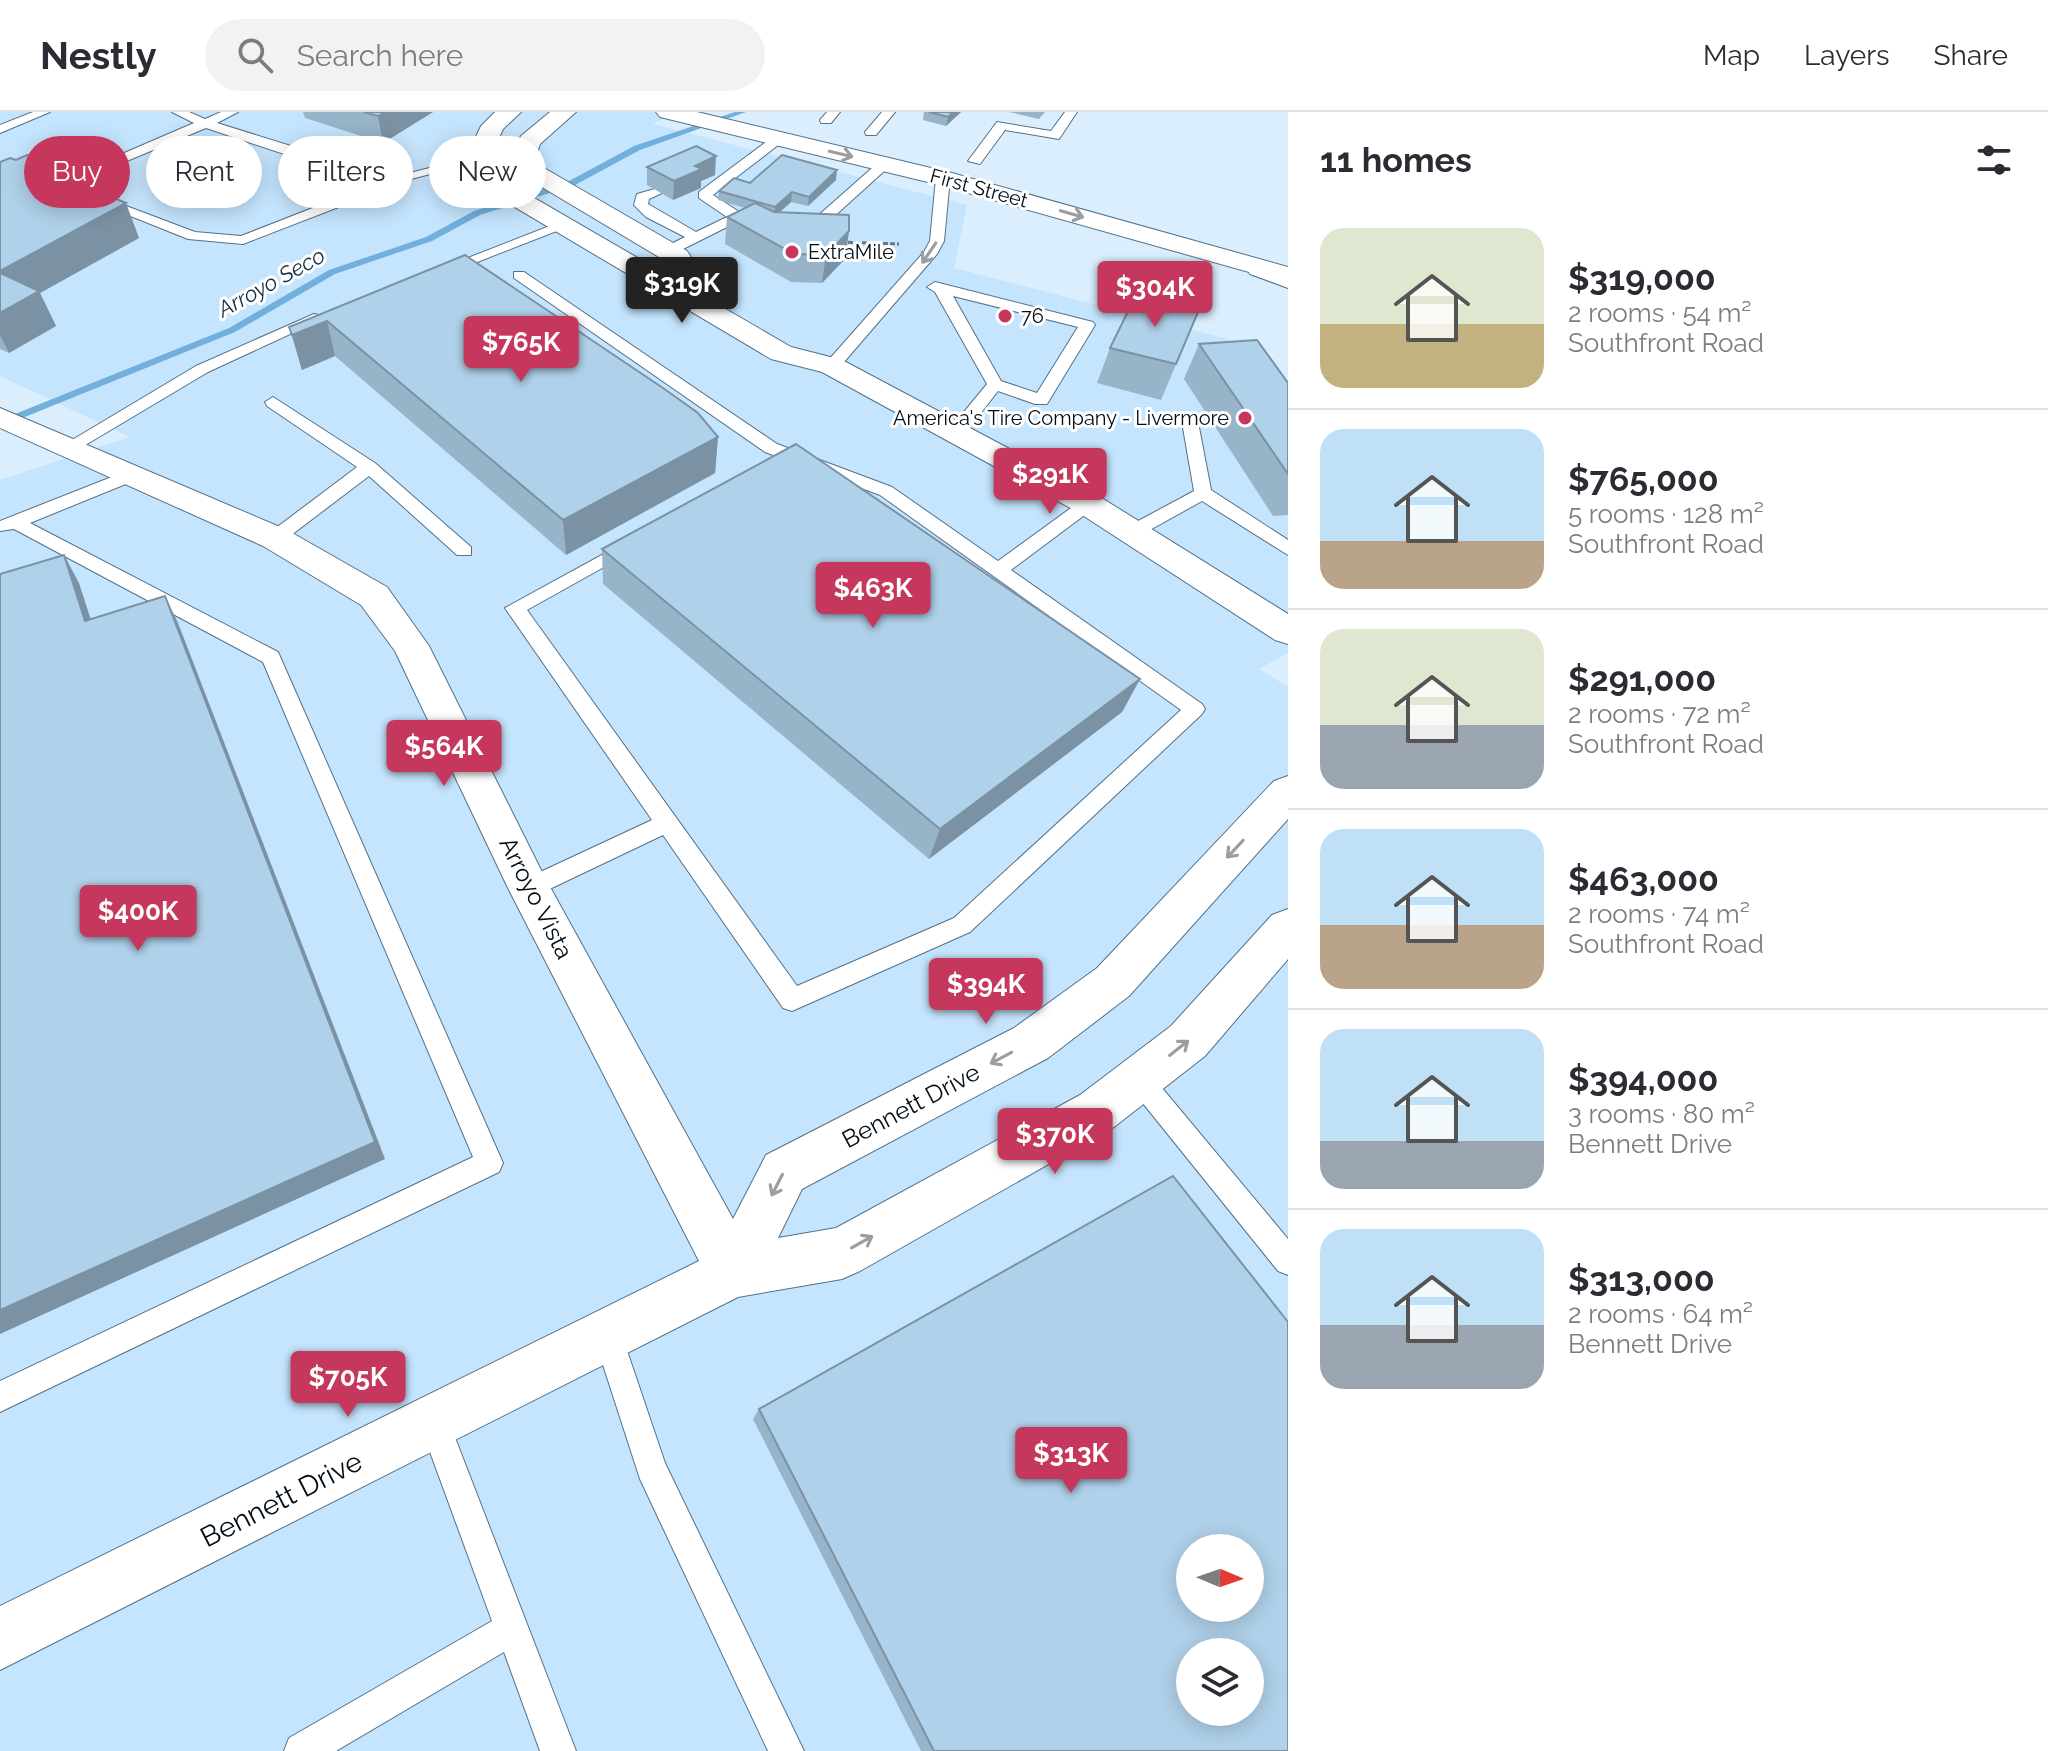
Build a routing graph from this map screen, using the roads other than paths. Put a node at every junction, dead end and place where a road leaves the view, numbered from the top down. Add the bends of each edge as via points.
1 (44, 112) edge
2 (178, 112) edge
3 (232, 112) edge
4 (509, 112) edge
5 (564, 112) edge
6 (889, 112) edge
7 (1071, 112) edge
8 (671, 113) edge
9 (801, 113) edge
10 (830, 116) edge
11 (203, 123) junction
12 (0, 129) edge
13 (871, 132) junction
14 (488, 136) edge
15 (772, 137) junction
16 (901, 140) dead end
17 (278, 146) edge
18 (975, 161) junction
19 (885, 164) junction
20 (944, 165) junction
21 (713, 167) edge
22 (738, 169) junction
23 (1005, 169) dead end
24 (657, 190) edge
25 (324, 208) edge
26 (535, 208) edge
27 (737, 217) junction
28 (561, 223) junction
29 (696, 237) junction
30 (668, 251) junction
31 (706, 274) dead end
32 (519, 275) dead end
33 (1288, 277) edge
34 (909, 278) junction
35 (421, 279) edge
36 (941, 289) junction
37 (333, 311) edge
38 (797, 329) dead end
39 (832, 366) junction
40 (995, 384) junction
41 (273, 402) dead end
42 (1190, 422) dead end
43 (33, 433) edge
44 (956, 433) junction
45 (786, 453) junction
46 (369, 467) junction
47 (771, 469) edge
48 (132, 475) junction
49 (1203, 493) junction
50 (1088, 504) junction
51 (8, 525) edge
52 (1132, 532) junction
53 (653, 535) edge
54 (275, 538) junction
55 (1288, 549) edge
56 (464, 551) dead end
57 (998, 570) junction
58 (1288, 631) edge
59 (1288, 792) edge
60 (667, 823) junction
61 (529, 888) junction
62 (1288, 928) edge
63 (1138, 1078) junction
64 (1288, 1261) edge
65 (733, 1272) junction
66 (608, 1334) junction
67 (0, 1397) edge
68 (434, 1422) junction
69 (512, 1628) junction
70 (0, 1639) edge
71 (302, 1751) edge
72 (558, 1751) edge
73 (786, 1751) edge

1 - 12 lane
2 - 11 lane
3 - 11 lane
4 - 14 main road
5 - 30 main road via 529,141 525,153 534,172
6 - 13 lane
7 - 18 lane via 1054,136 1002,125
8 - 15 main road, First Street
9 - 10 main road
10 - 13 main road
11 - 17 lane
11 - 25 lane via 52,183 193,236 221,240 243,240
13 - 16 main road
15 -> 19 main road, First Street
15 - 22 lane
18 - 20 main road, First Street
18 - 23 main road, First Street
19 - 20 main road, First Street
19 - 27 lane via 814,227
20 -> 33 main road, First Street
20 -> 34 lane via 937,241
21 - 22 lane
22 - 27 lane via 704,195
24 - 29 lane via 642,197 641,205
26 - 28 main road
27 - 29 lane
28 - 35 lane
28 - 39 main road via 781,353
29 - 30 lane
30 - 31 main road
32 - 45 lane via 771,448
34 - 36 lane
34 - 39 lane
36 - 40 lane
36 - 40 lane via 1087,325 1041,400
37 - 43 lane via 202,369
38 - 39 main road via 811,337
39 - 44 main road
40 - 44 lane
41 - 46 lane
42 - 49 lane
43 - 48 main road, Arroyo Vista
44 - 50 main road
45 - 47 lane
45 - 57 lane via 886,491
46 - 54 lane
46 - 56 lane
48 - 51 lane
48 - 54 main road, Arroyo Vista
49 - 52 lane
49 - 55 lane
50 - 52 main road
50 - 57 lane
51 - 67 lane via 271,657 489,1163
52 - 58 main road
53 - 60 lane via 515,608
54 - 61 main road, Arroyo Vista via 374,596 411,646
57 - 60 lane via 1195,709 962,925 792,1000
59 -> 65 main road, Bennett Drive via 1113,982 1031,1043 784,1172
60 - 61 lane
61 - 65 main road, Arroyo Vista
63 -> 62 main road, Bennett Drive via 1188,1041
63 - 64 lane
65 -> 63 main road, Bennett Drive via 842,1253 1097,1111
65 - 66 main road, Bennett Drive
66 - 68 main road, Bennett Drive
66 - 73 lane via 651,1468
68 - 69 lane
68 - 70 main road, Bennett Drive
69 - 71 lane
69 - 72 lane

